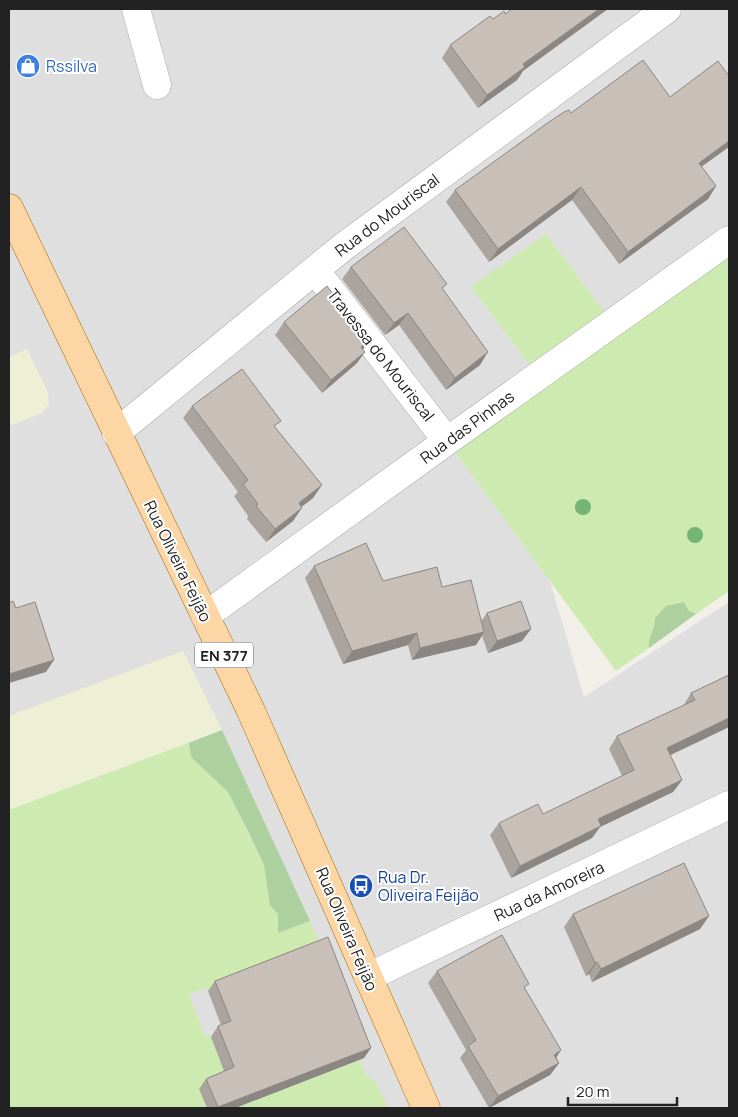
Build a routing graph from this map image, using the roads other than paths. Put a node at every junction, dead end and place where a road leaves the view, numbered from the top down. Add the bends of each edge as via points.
1 (136, 9) edge
2 (667, 9) edge
3 (157, 85) dead end
4 (9, 208) edge
5 (729, 240) edge
6 (315, 270) junction
7 (116, 433) junction
8 (447, 441) junction
9 (206, 616) junction
10 (729, 805) edge
11 (368, 977) junction
12 (426, 1108) edge

1 - 3 street
2 - 6 street, Rua do Mouriscal via 342,246
4 - 7 main road, Rua Oliveira Feijão / EN 377
5 - 8 street, Rua das Pinhas
6 - 7 street, Rua do Mouriscal
6 - 8 street, Travessa do Mouriscal
7 - 9 main road, Rua Oliveira Feijão / EN 377
8 - 9 street, Rua das Pinhas
9 - 11 main road, Rua Oliveira Feijão / EN 377
10 - 11 street, Rua da Amoreira
11 - 12 main road, Rua Oliveira Feijão / EN 377

